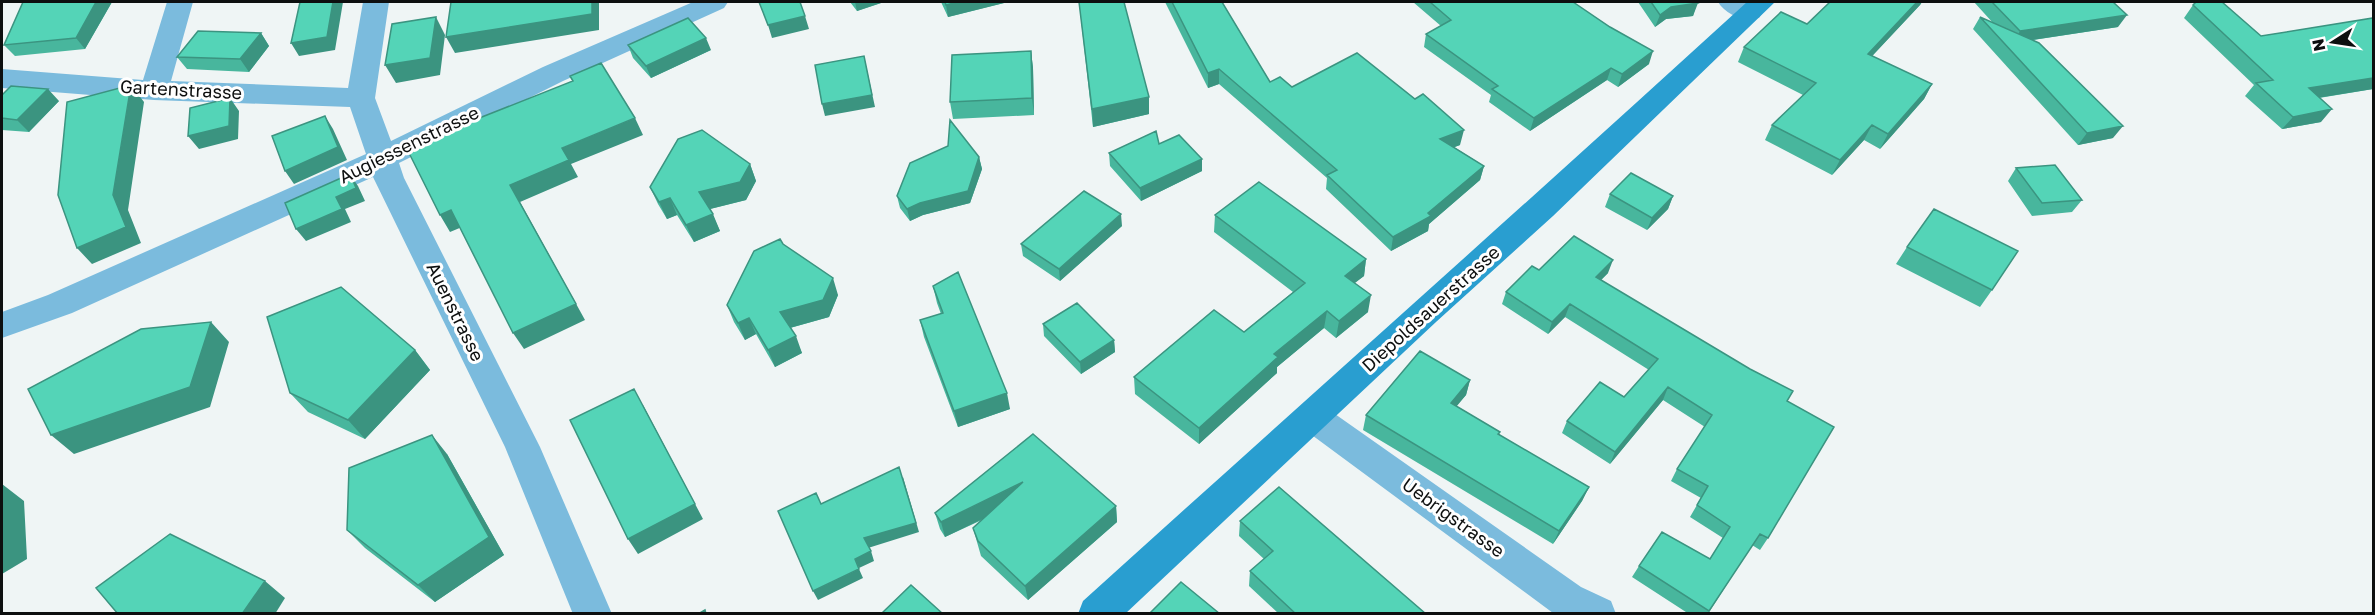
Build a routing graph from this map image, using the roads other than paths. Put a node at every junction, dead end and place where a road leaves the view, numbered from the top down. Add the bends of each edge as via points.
1 (180, 2) edge
2 (376, 2) edge
3 (715, 2) edge
4 (1747, 5) edge
5 (2, 79) edge
6 (154, 90) junction
7 (361, 99) junction
8 (383, 158) junction
9 (2, 325) edge
10 (1313, 417) junction
11 (593, 614) edge
12 (1097, 614) edge
13 (1597, 614) edge

1 - 6 street
2 - 7 street, Auenstrasse
3 - 8 street, Augiessenstrasse via 560,71
4 - 10 main road, Diepoldsauerstrasse via 1561,191
5 - 6 street, Gartenstrasse
6 - 7 street, Gartenstrasse
7 - 8 street, Auenstrasse
8 - 9 street, Augiessenstrasse via 60,304
8 - 11 street, Auenstrasse via 389,178 570,551
10 - 12 main road, Diepoldsauerstrasse
10 - 13 street, Uebrigstrasse via 1567,600

